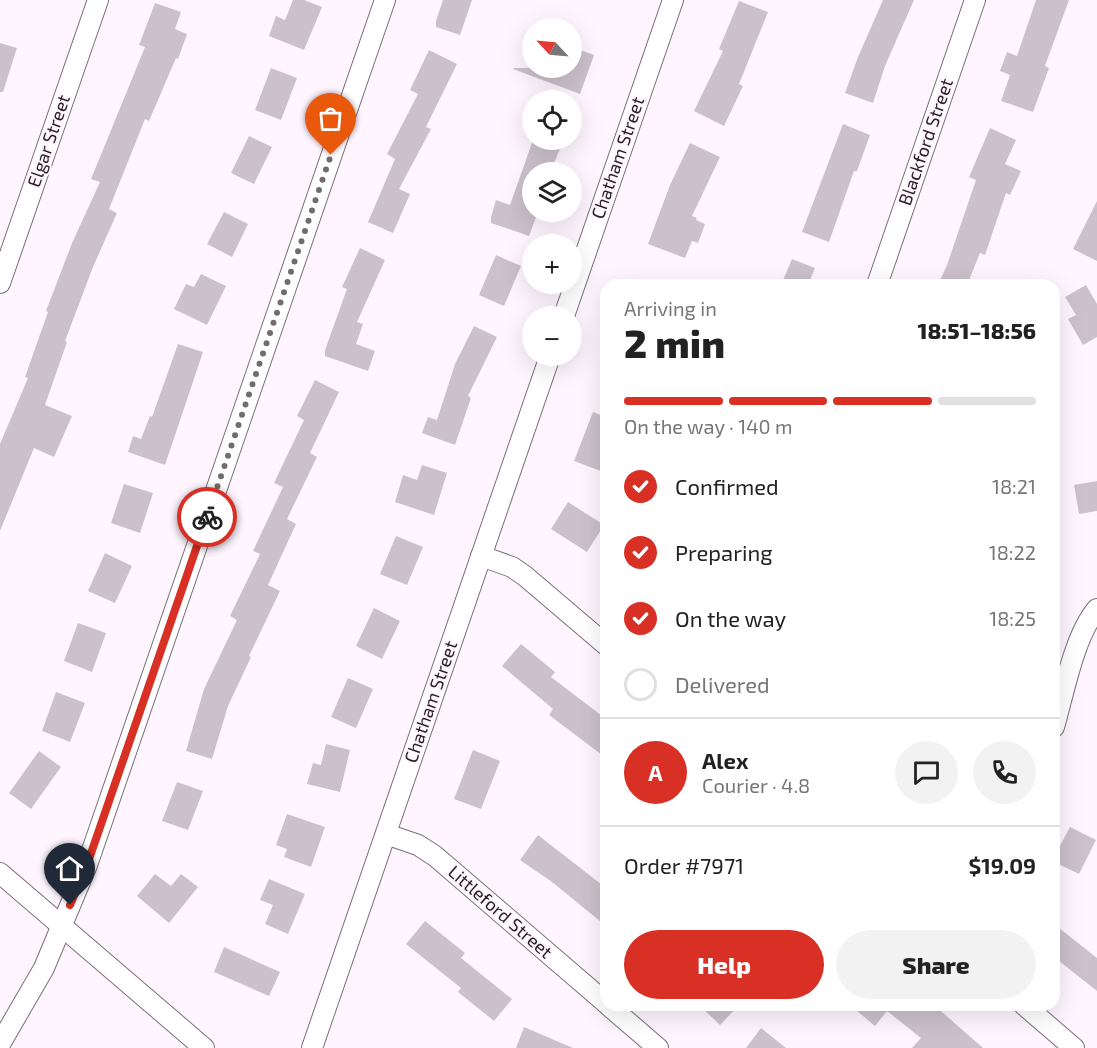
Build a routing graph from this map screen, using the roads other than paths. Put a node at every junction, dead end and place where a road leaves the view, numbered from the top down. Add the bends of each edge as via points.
1 (98, 0) edge
2 (385, 0) edge
3 (673, 0) edge
4 (975, 0) edge
5 (879, 279) edge
6 (0, 283) edge
7 (567, 306) edge
8 (547, 366) edge
9 (481, 556) junction
10 (1097, 609) edge
11 (600, 640) edge
12 (1060, 707) edge
13 (386, 834) junction
14 (0, 873) edge
15 (61, 926) junction
16 (600, 998) edge
17 (615, 1011) edge
18 (1031, 1011) edge
19 (0, 1044) edge
20 (204, 1048) edge
21 (312, 1048) edge
22 (658, 1048) edge
23 (1074, 1048) edge

1 - 6 street, Elgar Street
2 - 15 street via 87,865
3 - 7 street, Chatham Street
4 - 5 street, Blackford Street
8 - 9 street, Chatham Street
9 - 11 street via 525,576
9 - 13 street, Chatham Street
10 - 12 street via 1085,628
13 - 16 street, Littleford Street via 418,845 435,856
13 - 21 street, Chatham Street
14 - 15 street
15 - 19 street via 44,968
15 - 20 street
17 - 22 street, Littleford Street
18 - 23 street

